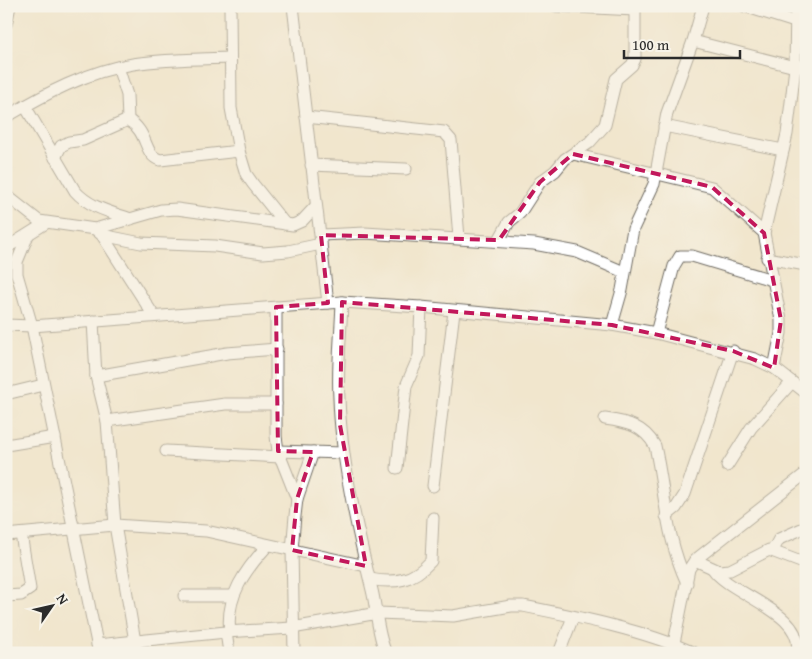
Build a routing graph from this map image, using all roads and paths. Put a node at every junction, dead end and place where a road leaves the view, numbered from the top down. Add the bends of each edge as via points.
1 (10, 6) edge
2 (230, 6) edge
3 (293, 6) edge
4 (556, 6) edge
5 (703, 6) edge
6 (744, 6) edge
7 (796, 6) edge
8 (635, 8) edge
9 (795, 22) junction
10 (6, 24) edge
11 (694, 41) junction
12 (229, 58) junction
13 (118, 67) junction
14 (800, 67) edge
15 (25, 106) junction
16 (6, 117) edge
17 (306, 117) junction
18 (128, 120) junction
19 (664, 126) junction
20 (783, 150) junction
21 (239, 151) junction
22 (573, 154) junction
23 (55, 158) junction
24 (311, 165) junction
25 (406, 169) dead end
26 (656, 173) junction
27 (6, 195) edge
28 (316, 206) junction
29 (131, 219) junction
30 (46, 223) junction
31 (286, 224) junction
32 (98, 232) junction
33 (764, 233) junction
34 (28, 235) junction
35 (459, 238) junction
36 (321, 239) junction
37 (499, 240) junction
38 (6, 248) edge
39 (767, 258) junction
40 (806, 265) edge
41 (624, 272) junction
42 (772, 280) junction
43 (342, 302) junction
44 (328, 303) junction
45 (276, 307) junction
46 (421, 307) junction
47 (454, 311) junction
48 (154, 316) junction
49 (94, 321) junction
50 (6, 325) edge
51 (612, 325) junction
52 (32, 326) junction
53 (656, 333) junction
54 (277, 349) junction
55 (733, 351) junction
56 (774, 368) junction
57 (96, 376) junction
58 (792, 382) junction
59 (43, 385) junction
60 (806, 393) edge
61 (6, 394) edge
62 (276, 404) junction
63 (605, 419) dead end
64 (107, 421) junction
65 (55, 437) junction
66 (6, 445) edge
67 (166, 451) dead end
68 (313, 452) junction
69 (343, 453) junction
70 (279, 454) junction
71 (727, 466) dead end
72 (397, 468) dead end
73 (806, 474) edge
74 (433, 486) dead end
75 (297, 499) junction
76 (666, 516) junction
77 (433, 518) dead end
78 (115, 525) junction
79 (806, 527) edge
80 (73, 528) junction
81 (22, 534) junction
82 (6, 535) edge
83 (268, 545) junction
84 (292, 550) junction
85 (773, 550) junction
86 (695, 560) junction
87 (806, 564) edge
88 (366, 566) junction
89 (713, 569) junction
90 (370, 579) junction
91 (687, 583) junction
92 (6, 596) edge
93 (184, 596) dead end
94 (232, 596) junction
95 (378, 613) junction
96 (573, 617) junction
97 (292, 628) junction
98 (228, 632) junction
99 (133, 641) junction
100 (673, 648) edge
101 (98, 649) edge
102 (800, 652) edge
103 (136, 653) edge
104 (229, 653) edge
105 (294, 653) edge
106 (386, 653) edge
107 (559, 653) edge
108 (694, 653) edge

1 - 10 street
2 - 12 street
3 - 17 street
4 - 8 street
5 - 11 street
6 - 9 street
7 - 9 street
8 - 22 street via 636,59 616,79 605,125 589,143
9 - 14 street
11 - 14 street
11 - 19 street
12 - 13 street
12 - 21 street via 231,108
13 - 15 street via 71,82
13 - 18 street via 127,95
14 - 20 street
15 - 16 street
15 - 23 street
17 - 24 street
17 - 35 street via 444,132 451,140
18 - 21 street via 137,126 154,158 160,160
18 - 23 street via 83,140 68,142
19 - 20 street
19 - 26 street
20 - 33 street
21 - 31 street via 246,174
22 - 26 street
22 - 37 street via 540,182 520,213 508,222
23 - 29 street via 83,200
24 - 25 street
24 - 28 street
26 - 33 street via 718,191
26 - 41 street via 651,194 633,229
27 - 30 street via 34,218
28 - 31 street via 298,224
28 - 36 street
29 - 31 street via 177,209
29 - 32 street
30 - 32 street
30 - 34 street
32 - 36 street via 142,243 215,246 263,253 288,251
32 - 48 street
33 - 39 street
34 - 38 street
34 - 52 street via 17,262 16,274
35 - 36 street via 365,233
35 - 37 street
36 - 44 street
37 - 41 street via 577,252
39 - 40 street
39 - 42 street
41 - 51 street
42 - 53 street via 692,256 680,256 674,266
42 - 56 street via 781,320
43 - 44 street
43 - 46 street
43 - 69 street via 338,396
44 - 45 street
45 - 48 street
45 - 54 street
46 - 47 street
46 - 72 street via 419,356 406,386
47 - 51 street
47 - 74 street
48 - 49 street
49 - 52 street
49 - 57 street
50 - 52 street
51 - 53 street
52 - 59 street
53 - 55 street
54 - 57 street via 227,353
54 - 62 street
55 - 56 street
55 - 76 street via 685,494
56 - 58 street
57 - 64 street
58 - 60 street
58 - 71 street via 751,428
59 - 61 street
59 - 65 street
62 - 64 street via 225,404
62 - 70 street
63 - 76 street via 631,424 650,436 658,458
64 - 78 street
65 - 66 street
65 - 80 street
67 - 70 street
68 - 69 street
68 - 70 street
68 - 75 street
69 - 88 street
70 - 75 street
73 - 86 street
75 - 84 street
76 - 91 street via 671,542
77 - 90 street via 431,561 425,568 397,582
78 - 80 street
78 - 83 street via 206,532
78 - 99 street
79 - 85 street via 779,539
80 - 81 street
80 - 101 street
81 - 82 street
81 - 92 street via 30,589 20,595
83 - 84 street
83 - 94 street via 252,563
84 - 88 street
84 - 97 street
85 - 87 street
85 - 89 street via 764,551 730,570
86 - 89 street
86 - 91 street via 689,569
88 - 90 street
89 - 102 street via 721,579 758,600 786,622 798,640
90 - 95 street
91 - 100 street
93 - 94 street
94 - 98 street
95 - 96 street via 452,616 523,606
95 - 97 street
95 - 106 street
96 - 100 street
96 - 107 street
97 - 98 street
97 - 105 street
98 - 99 street
98 - 104 street
99 - 101 street
99 - 103 street
100 - 108 street

